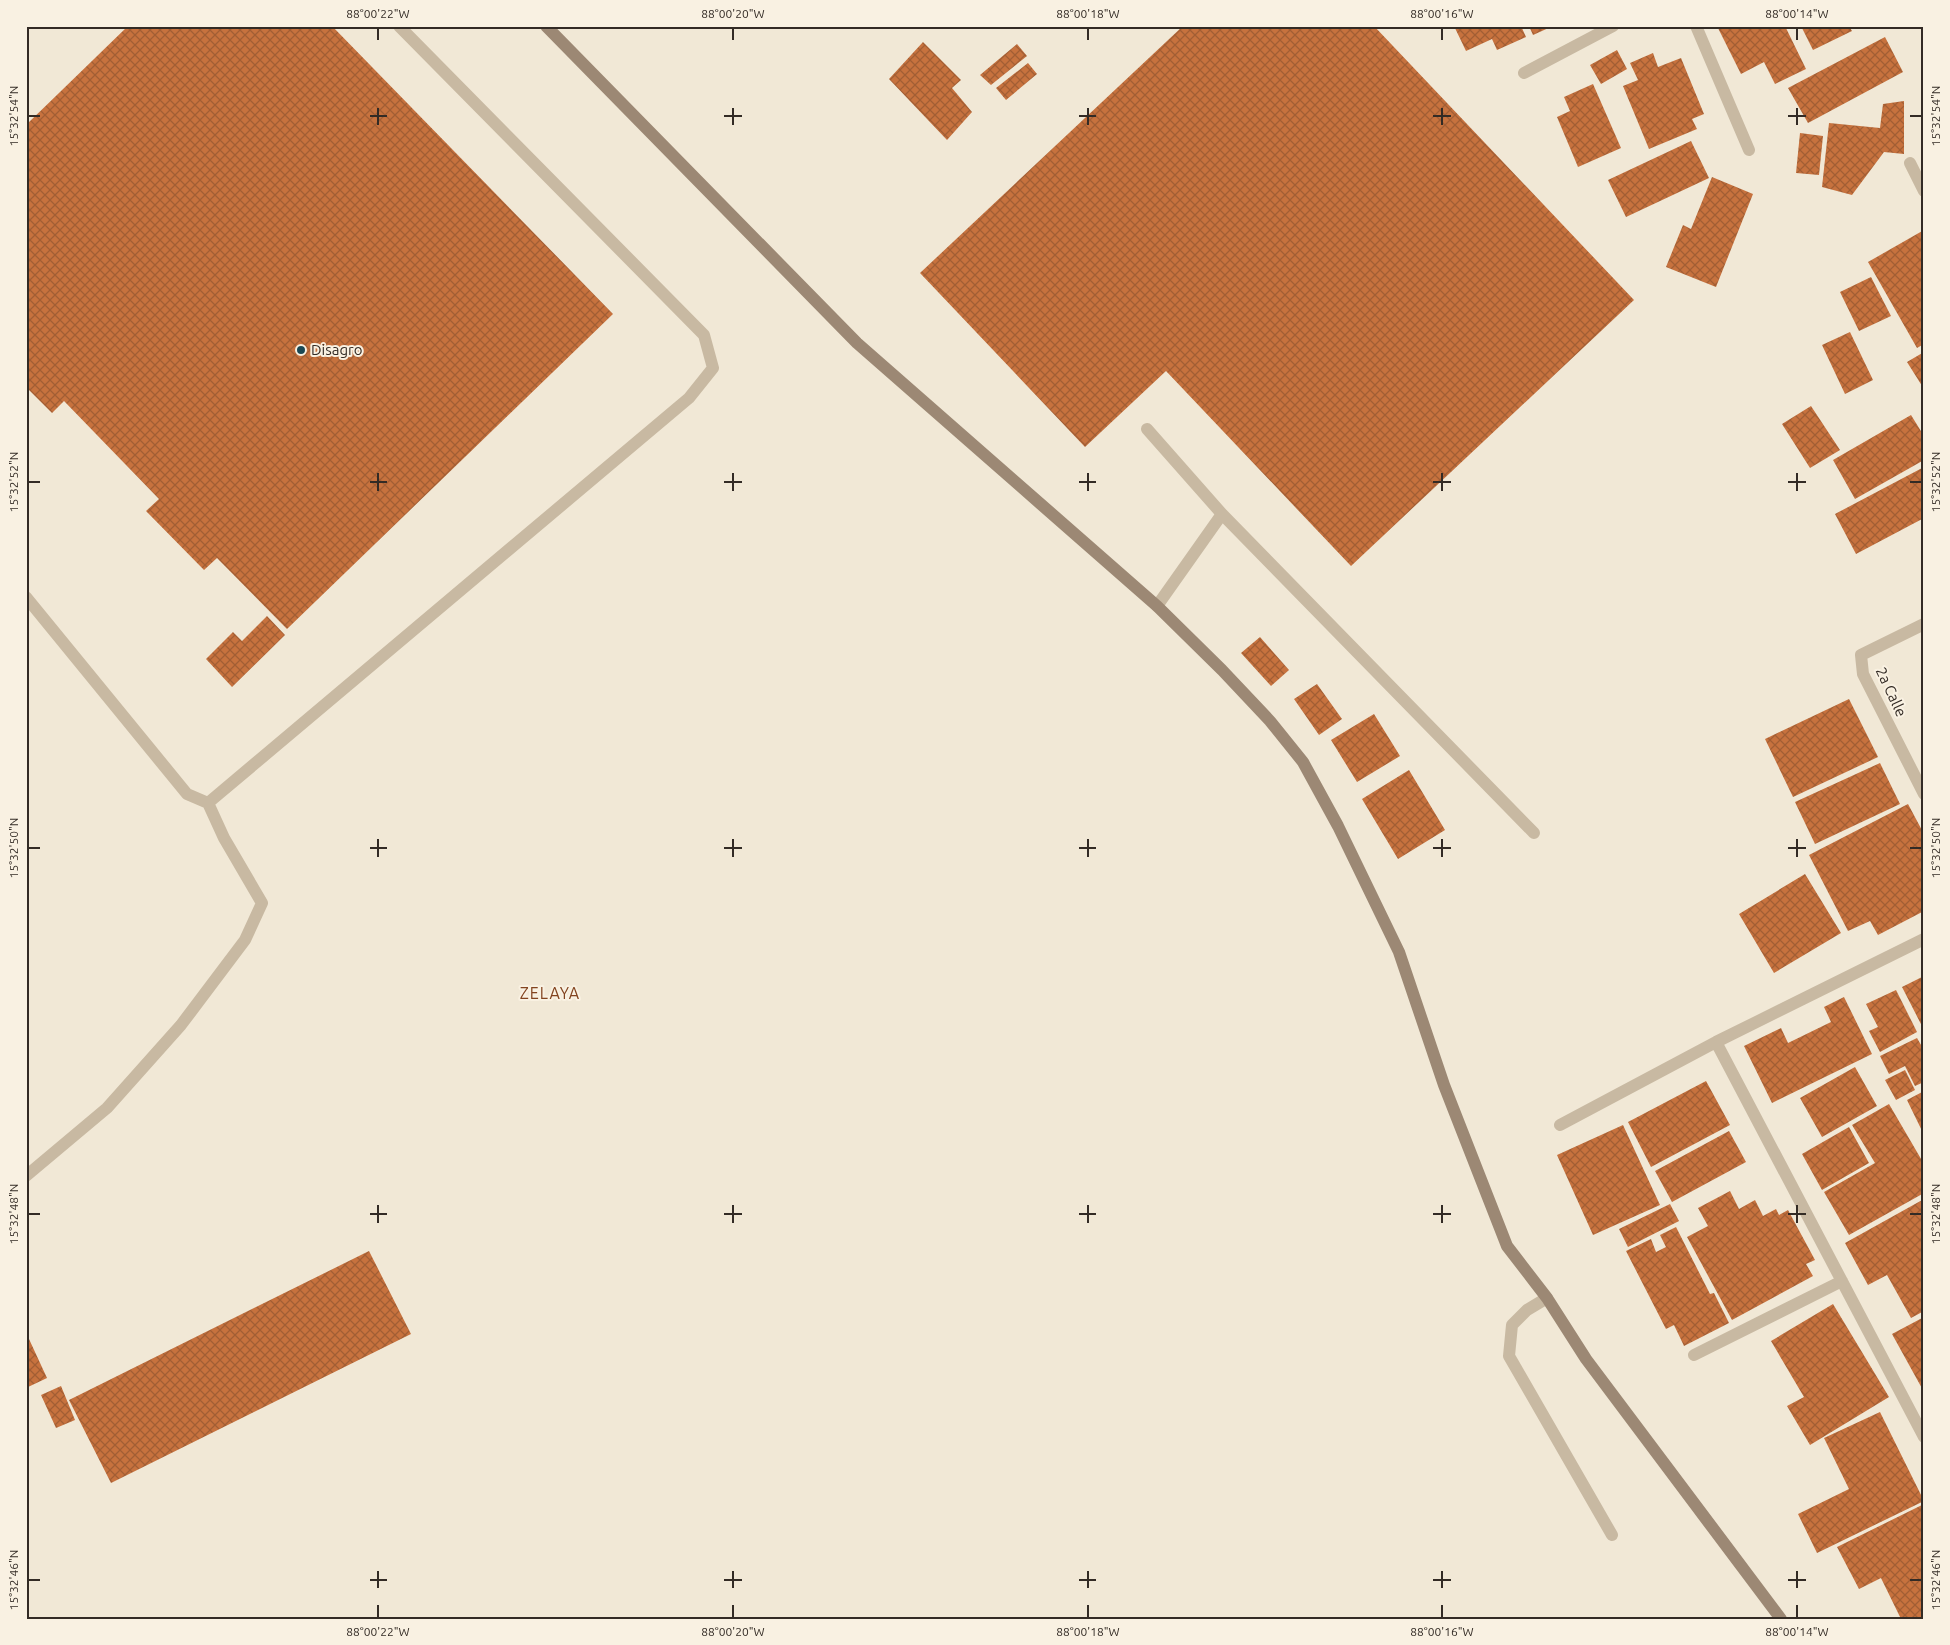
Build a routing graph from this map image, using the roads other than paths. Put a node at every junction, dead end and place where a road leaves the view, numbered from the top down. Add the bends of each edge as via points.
1 (400, 26) edge
2 (546, 26) edge
3 (1613, 26) edge
4 (1696, 26) edge
5 (1524, 73) dead end
6 (1749, 150) dead end
7 (1910, 163) dead end
8 (1924, 191) edge
9 (1147, 429) dead end
10 (1222, 514) junction
11 (26, 598) edge
12 (1157, 606) junction
13 (1924, 624) edge
14 (1924, 794) edge
15 (208, 803) junction
16 (1534, 833) dead end
17 (1924, 939) edge
18 (1716, 1042) junction
19 (1560, 1125) dead end
20 (26, 1176) edge
21 (1842, 1281) junction
22 (1547, 1298) junction
23 (1694, 1355) dead end
24 (1924, 1437) edge
25 (1612, 1535) dead end
26 (1781, 1619) edge

1 - 15 street via 704,335 713,368 689,398
2 - 12 street via 857,343
3 - 5 street
4 - 6 street
7 - 8 street
9 - 10 street
10 - 12 street
10 - 16 street
11 - 15 street via 187,794
12 - 22 street via 1270,721 1303,762 1399,952 1444,1085 1507,1246
13 - 14 street, 2a Calle via 1861,655 1863,674
15 - 20 street via 224,838 262,903 248,932 181,1025 107,1108
17 - 18 street
18 - 19 street
18 - 21 street
21 - 23 street
21 - 24 street
22 - 25 street via 1527,1310 1512,1325 1509,1356
22 - 26 street via 1586,1359

